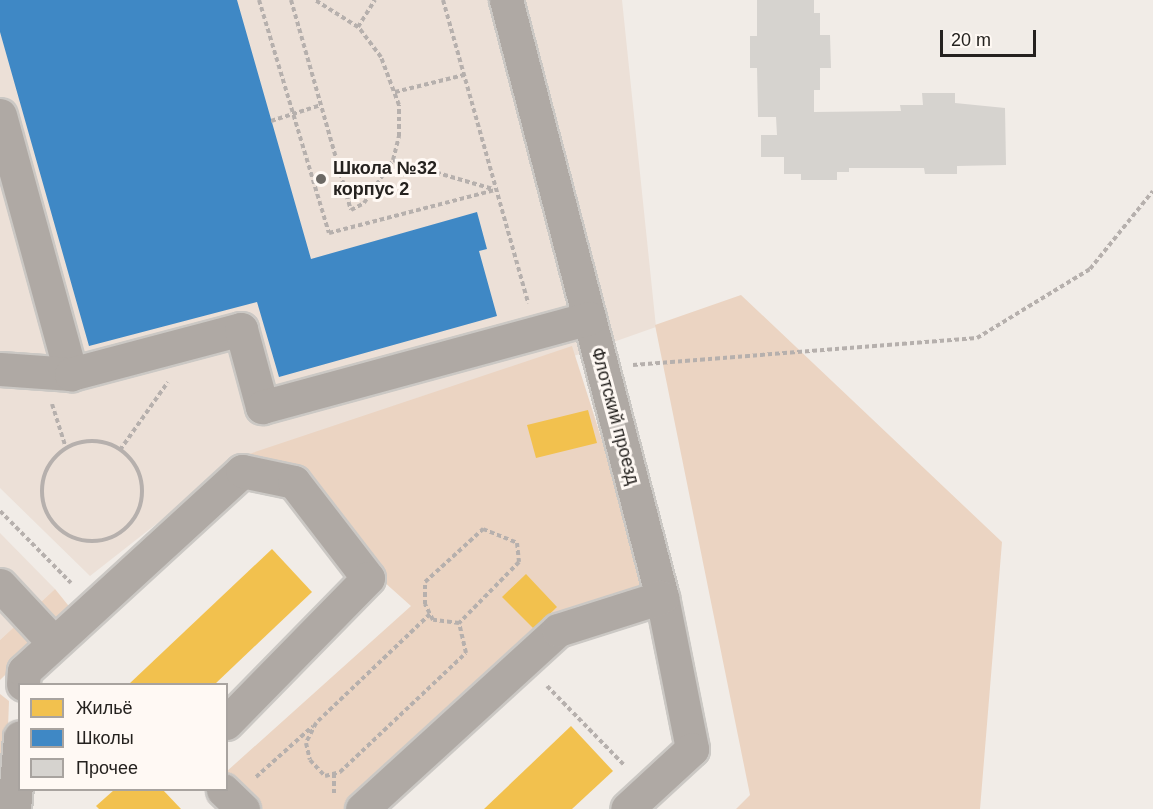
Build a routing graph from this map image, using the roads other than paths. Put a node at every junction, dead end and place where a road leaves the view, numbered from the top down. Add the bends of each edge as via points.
1 (506, 0) edge
2 (0, 115) edge
3 (589, 318) junction
4 (0, 369) edge
5 (71, 374) junction
6 (0, 585) edge
7 (663, 597) junction
8 (54, 644) junction
9 (23, 683) edge
10 (228, 721) edge
11 (18, 761) edge
12 (637, 799) edge
13 (14, 809) edge
14 (362, 809) edge

1 - 3 street, Флотский проезд
2 - 5 street
3 - 5 street via 262,407 241,329
3 - 7 street, Флотский проезд
4 - 5 street
6 - 8 street
7 - 12 street, Флотский проезд via 692,749
7 - 14 street via 558,630
8 - 9 street via 24,671
8 - 10 street via 242,471 294,482 368,578
11 - 13 street

